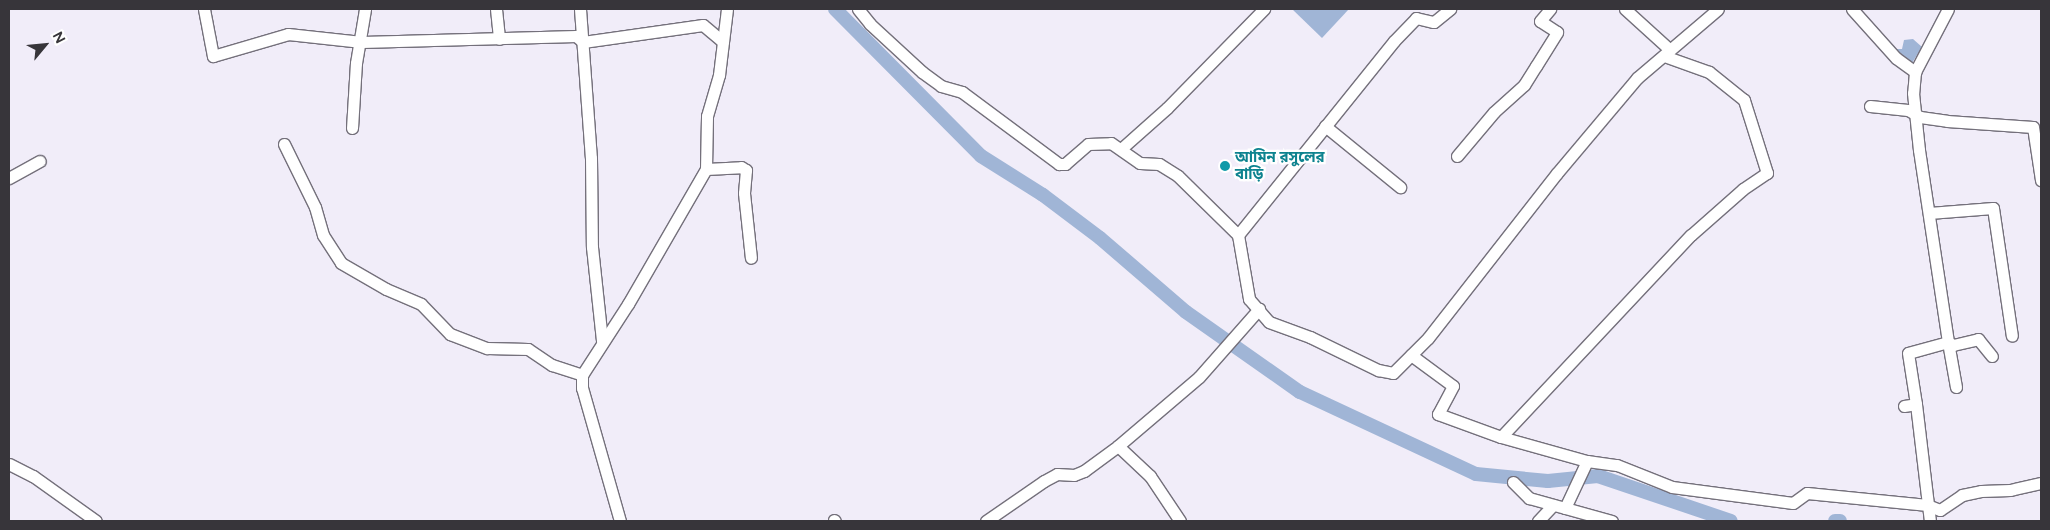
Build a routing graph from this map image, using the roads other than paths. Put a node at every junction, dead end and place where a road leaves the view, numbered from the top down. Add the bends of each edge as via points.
1 (204, 9) edge
2 (366, 9) edge
3 (496, 9) edge
4 (580, 9) edge
5 (727, 9) edge
6 (858, 9) edge
7 (1264, 9) edge
8 (1450, 9) edge
9 (1550, 9) edge
10 (1625, 9) edge
11 (1718, 9) edge
12 (1852, 9) edge
13 (1948, 9) edge
14 (499, 39) junction
15 (362, 42) junction
16 (583, 42) junction
17 (723, 42) junction
18 (1667, 53) junction
19 (1915, 72) junction
20 (1870, 106) dead end
21 (1915, 113) junction
22 (1324, 126) junction
23 (352, 128) dead end
24 (284, 144) dead end
25 (1122, 148) junction
26 (1457, 156) dead end
27 (40, 161) dead end
28 (706, 169) junction
29 (10, 174) edge
30 (2041, 180) edge
31 (1400, 187) dead end
32 (1929, 213) junction
33 (1238, 235) junction
34 (750, 258) dead end
35 (1259, 309) junction
36 (2012, 336) dead end
37 (602, 341) junction
38 (1948, 342) junction
39 (1411, 355) junction
40 (1992, 356) dead end
41 (582, 375) junction
42 (1956, 387) dead end
43 (1500, 437) junction
44 (1118, 446) junction
45 (1587, 461) junction
46 (9, 464) edge
47 (1513, 482) dead end
48 (2041, 482) edge
49 (1553, 505) junction
50 (1927, 505) junction
51 (1565, 508) junction
52 (96, 521) edge
53 (620, 521) edge
54 (986, 521) edge
55 (1180, 521) edge
56 (1538, 521) edge
57 (1612, 521) edge
58 (1930, 521) edge

1 - 15 street via 213,56 288,34
2 - 15 street
3 - 14 street
4 - 16 street
5 - 17 street
6 - 25 street via 922,72 941,86 962,92 1059,164 1065,164 1088,144 1111,143
7 - 25 street
8 - 22 street via 1434,22 1416,18 1370,66
9 - 26 street via 1540,20 1557,32 1524,85 1494,112
10 - 18 street
11 - 18 street
12 - 19 street via 1896,58
13 - 19 street
14 - 15 street
14 - 16 street via 576,36
15 - 23 street via 356,64
16 - 17 street via 703,25
16 - 37 street via 592,247
17 - 28 street via 719,76 707,116
18 - 39 street via 1637,78 1596,130 1576,149
18 - 43 street via 1708,72 1744,100 1767,173 1743,189 1684,241
19 - 21 street
20 - 21 street
21 - 30 street via 1920,117 1947,121 2033,128
21 - 32 street
22 - 31 street
22 - 33 street
24 - 41 street via 315,207 323,235 341,263 416,302 450,334 487,348 528,349 552,365
25 - 33 street via 1140,163 1159,164 1178,176
27 - 29 street
28 - 34 street via 741,167 746,170 744,193
28 - 37 street via 628,304
32 - 36 street via 1993,208
32 - 38 street
33 - 35 street via 1249,299
35 - 39 street via 1269,322 1310,337 1378,370 1393,373
35 - 44 street via 1200,377
37 - 41 street
38 - 40 street via 1978,339
38 - 42 street
38 - 50 street via 1908,354 1910,405
39 - 43 street via 1453,386 1438,414
41 - 53 street via 582,388
43 - 45 street
44 - 54 street via 1084,471 1074,475 1057,474 1044,481
44 - 55 street via 1150,476
45 - 50 street via 1617,465 1672,487 1715,495 1793,503 1807,493
45 - 51 street
46 - 52 street via 33,476
47 - 49 street via 1529,498
48 - 50 street via 1962,496 1940,510
49 - 51 street
49 - 56 street
50 - 58 street
51 - 57 street

